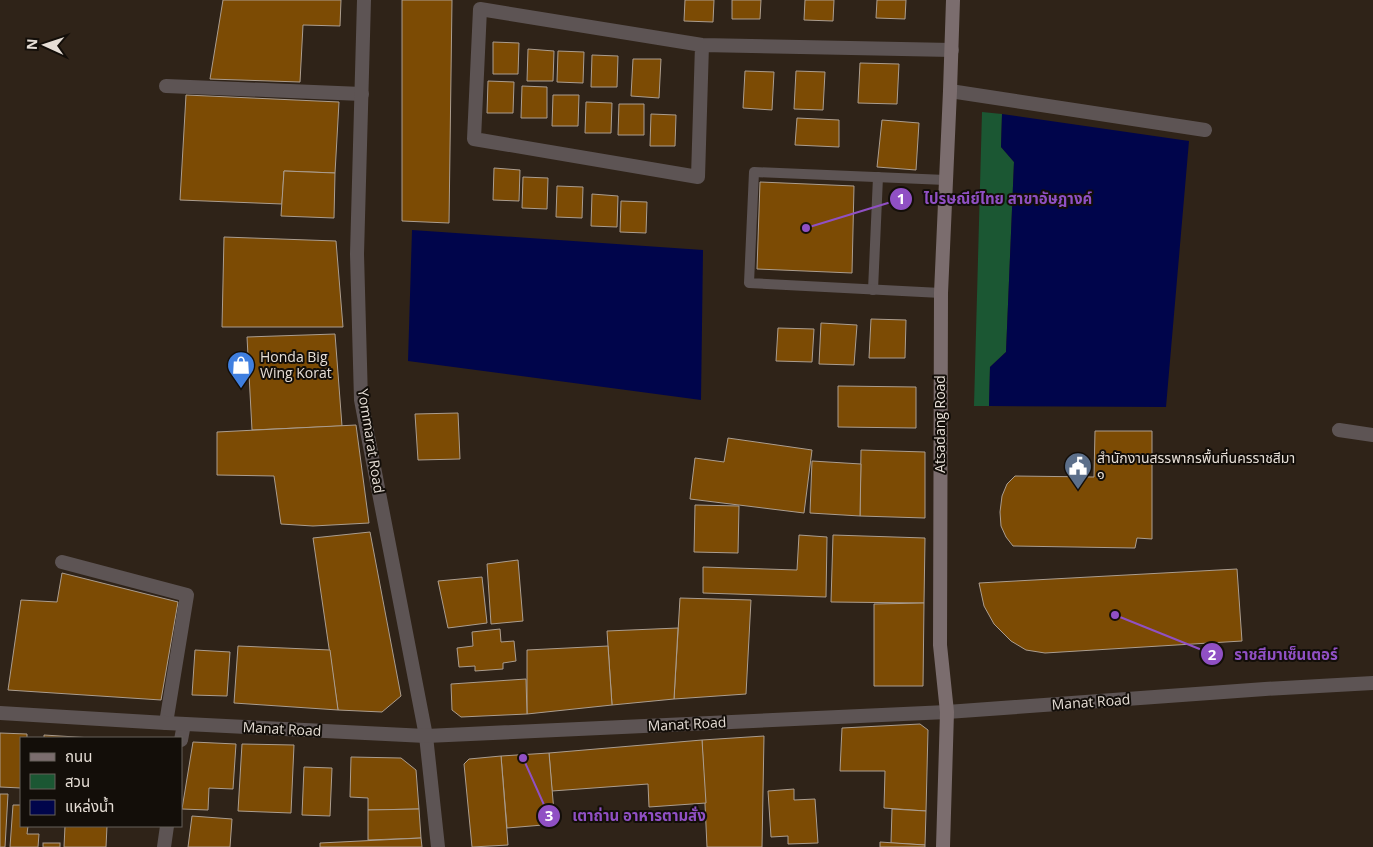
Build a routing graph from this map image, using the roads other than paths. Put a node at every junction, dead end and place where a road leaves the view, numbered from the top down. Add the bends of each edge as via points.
1 (364, 0) edge
2 (953, 0) edge
3 (702, 45) junction
4 (952, 50) junction
5 (166, 86) dead end
6 (950, 91) junction
7 (362, 94) junction
8 (1205, 130) dead end
9 (878, 178) junction
10 (946, 180) junction
11 (873, 290) junction
12 (941, 293) junction
13 (1339, 430) dead end
14 (1373, 435) edge
15 (62, 562) dead end
16 (1373, 683) edge
17 (947, 712) junction
18 (0, 713) edge
19 (166, 724) junction
20 (184, 724) junction
21 (426, 736) junction
22 (182, 737) edge
23 (168, 827) edge
24 (164, 847) edge
25 (438, 847) edge
26 (943, 847) edge

1 - 7 street, Yommarat Road
2 - 4 main road, Atsadang Road
3 - 3 street via 480,9 474,139 698,176
3 - 4 street
4 - 6 main road, Atsadang Road
5 - 7 street
6 - 8 street
6 - 10 main road, Atsadang Road
7 - 21 street, Yommarat Road via 357,254 361,400
9 - 10 lane
9 - 11 lane
9 - 11 lane via 754,172 749,284
10 - 12 main road, Atsadang Road
11 - 12 lane
12 - 17 main road, Atsadang Road via 940,645
13 - 14 street
15 - 19 street via 186,595
16 - 17 street, Manat Road
17 - 21 street, Manat Road
17 - 26 main road, Atsadang Road
18 - 19 street, Manat Road
19 - 20 street, Manat Road
20 - 21 street, Manat Road
20 - 22 street
21 - 25 street, Yommarat Road
23 - 24 street

